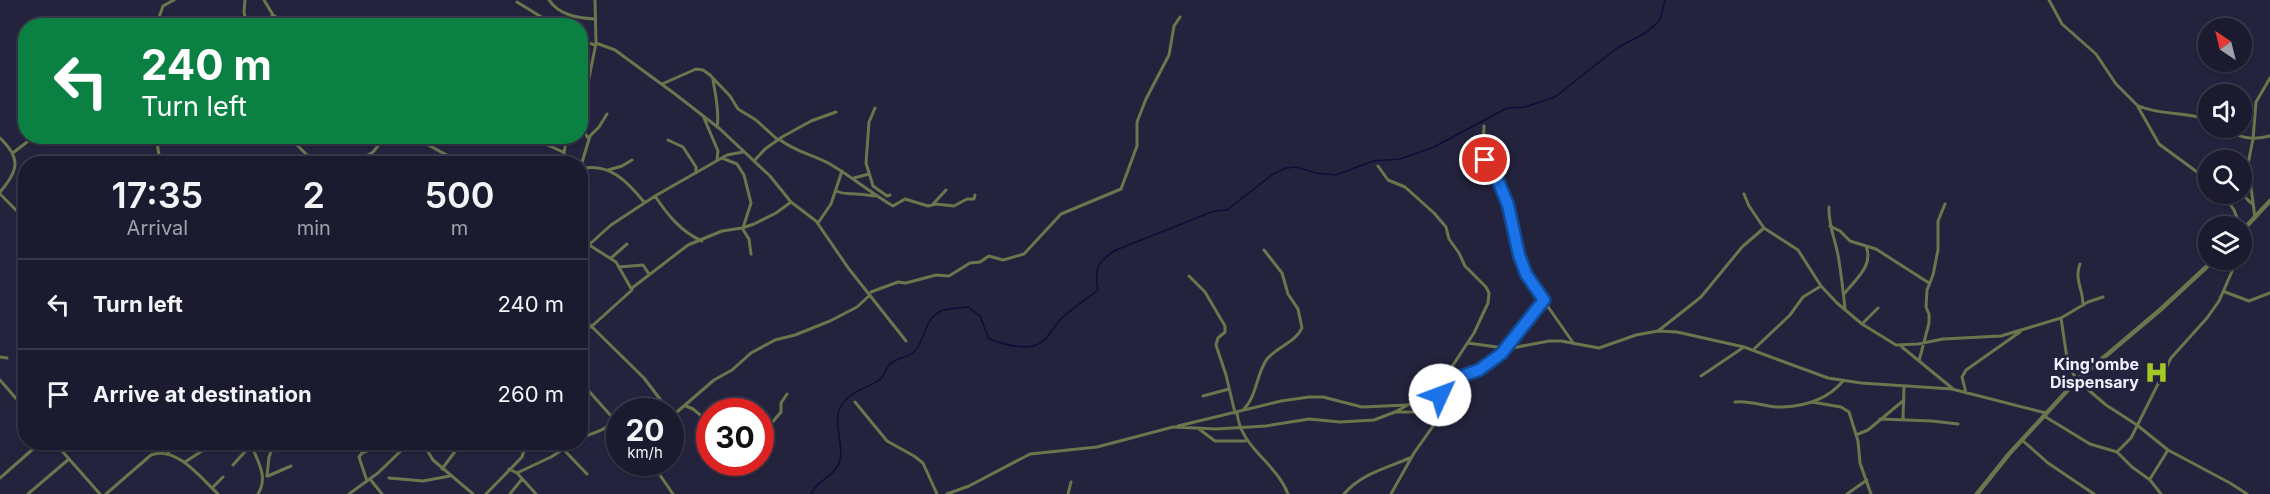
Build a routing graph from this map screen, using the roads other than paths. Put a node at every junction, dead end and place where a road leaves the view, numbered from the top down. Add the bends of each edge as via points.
1 (174, 0) edge
2 (244, 0) edge
3 (264, 0) edge
4 (549, 0) edge
5 (595, 0) edge
6 (2049, 0) edge
7 (517, 2) dead end
8 (273, 15) junction
9 (1180, 17) dead end
10 (159, 18) edge
11 (245, 18) edge
12 (270, 18) edge
13 (277, 18) edge
14 (543, 18) edge
15 (578, 18) edge
16 (588, 19) edge
17 (595, 19) junction
18 (588, 42) edge
19 (595, 44) junction
20 (712, 77) junction
21 (2270, 78) edge
22 (588, 80) edge
23 (662, 84) junction
24 (2138, 105) junction
25 (875, 108) dead end
26 (836, 112) dead end
27 (607, 114) dead end
28 (704, 116) junction
29 (2198, 117) edge
30 (1484, 126) dead end
31 (717, 127) junction
32 (2270, 136) edge
33 (0, 138) edge
34 (2248, 138) edge
35 (589, 139) joint
36 (778, 139) junction
37 (2253, 139) junction
38 (668, 140) dead end
39 (588, 142) edge
40 (24, 144) edge
41 (296, 144) edge
42 (380, 144) edge
43 (427, 144) edge
44 (546, 144) edge
45 (565, 144) edge
46 (2250, 150) edge
47 (14, 152) junction
48 (563, 152) junction
49 (745, 153) junction
50 (308, 156) edge
51 (366, 156) edge
52 (448, 156) edge
53 (563, 156) edge
54 (721, 158) junction
55 (632, 160) dead end
56 (716, 161) junction
57 (754, 161) junction
58 (1378, 166) dead end
59 (588, 167) edge
60 (608, 170) junction
61 (842, 171) junction
62 (696, 173) junction
63 (2198, 173) edge
64 (869, 174) junction
65 (854, 178) junction
66 (946, 190) dead end
67 (836, 191) junction
68 (0, 193) edge
69 (1744, 194) dead end
70 (655, 195) junction
71 (890, 195) dead end
72 (975, 195) dead end
73 (879, 196) junction
74 (791, 201) junction
75 (2270, 201) edge
76 (644, 202) junction
77 (1945, 204) dead end
78 (932, 205) junction
79 (2252, 205) edge
80 (1829, 207) dead end
81 (18, 212) edge
82 (2255, 218) junction
83 (2252, 221) edge
84 (818, 223) junction
85 (1830, 226) junction
86 (742, 228) junction
87 (1764, 228) junction
88 (702, 241) junction
89 (588, 243) edge
90 (627, 244) dead end
91 (588, 245) edge
92 (1866, 246) junction
93 (1264, 250) dead end
94 (751, 254) dead end
95 (611, 258) junction
96 (2080, 264) dead end
97 (619, 267) junction
98 (2203, 270) edge
99 (2233, 270) edge
100 (649, 274) junction
101 (1189, 276) dead end
102 (1929, 283) junction
103 (1821, 286) junction
104 (632, 288) junction
105 (2225, 292) junction
106 (2270, 293) edge
107 (871, 294) junction
108 (1844, 294) junction
109 (2103, 297) dead end
110 (1544, 300) junction
111 (2083, 304) junction
112 (1878, 308) dead end
113 (1845, 309) junction
114 (2061, 318) junction
115 (588, 324) edge
116 (1862, 324) junction
117 (591, 327) junction
118 (2023, 330) junction
119 (1658, 331) junction
120 (906, 341) dead end
121 (1468, 343) junction
122 (1925, 343) junction
123 (1574, 344) junction
124 (1900, 346) junction
125 (1744, 347) junction
126 (1504, 348) junction
127 (1753, 350) junction
128 (1501, 354) junction
129 (0, 357) edge
130 (7, 358) dead end
131 (1919, 361) junction
132 (1479, 370) junction
133 (1701, 376) dead end
134 (0, 380) edge
135 (2077, 380) junction
136 (1843, 381) junction
137 (1904, 386) junction
138 (1441, 387) junction
139 (1229, 389) junction
140 (1952, 389) junction
141 (588, 390) edge
142 (1966, 393) junction
143 (787, 394) dead end
144 (1203, 396) dead end
145 (659, 398) edge
146 (1904, 400) junction
147 (18, 401) edge
148 (855, 402) dead end
149 (1736, 402) dead end
150 (1812, 402) junction
151 (1408, 405) junction
152 (1445, 405) junction
153 (686, 406) joint
154 (606, 411) edge
155 (696, 411) edge
156 (1238, 412) junction
157 (1395, 412) junction
158 (2045, 414) junction
159 (1880, 419) junction
160 (1903, 419) junction
161 (774, 420) edge
162 (1958, 424) dead end
163 (2137, 425) junction
164 (1173, 427) junction
165 (606, 428) edge
166 (1197, 428) junction
167 (1240, 428) junction
168 (588, 434) edge
169 (1856, 435) junction
170 (2022, 440) junction
171 (1246, 441) junction
172 (32, 450) edge
173 (61, 450) edge
174 (169, 450) edge
175 (246, 450) edge
176 (254, 450) edge
177 (271, 450) edge
178 (401, 450) edge
179 (427, 450) edge
180 (456, 450) edge
181 (525, 450) edge
182 (564, 450) joint
183 (2168, 450) junction
184 (202, 451) dead end
185 (367, 451) dead end
186 (2117, 452) junction
187 (168, 454) junction
188 (1411, 458) junction
189 (69, 459) junction
190 (185, 462) junction
191 (233, 465) dead end
192 (291, 466) dead end
193 (442, 469) junction
194 (509, 469) junction
195 (517, 473) junction
196 (587, 474) dead end
197 (450, 476) junction
198 (661, 476) edge
199 (223, 477) dead end
200 (266, 477) junction
201 (0, 478) edge
202 (390, 478) dead end
203 (522, 478) junction
204 (369, 480) junction
205 (1867, 480) junction
206 (2150, 480) junction
207 (1071, 482) dead end
208 (212, 488) junction
209 (28, 494) edge
210 (100, 494) edge
211 (106, 494) edge
212 (218, 494) edge
213 (258, 494) edge
214 (349, 494) edge
215 (382, 494) edge
216 (473, 494) edge
217 (486, 494) edge
218 (510, 494) edge
219 (536, 494) edge
220 (673, 494) edge
221 (938, 494) edge
222 (947, 494) edge
223 (1068, 494) edge
224 (1288, 494) edge
225 (1344, 494) edge
226 (1391, 494) edge
227 (1847, 494) edge
228 (1871, 494) edge
229 (1977, 494) edge
230 (2094, 494) edge
231 (2162, 494) edge
232 (2247, 494) edge

1 - 10 street via 163,6
2 - 11 street
3 - 8 street
4 - 15 street via 561,13
5 - 17 street
6 - 24 street via 2062,24 2096,54 2116,84
7 - 14 street
8 - 12 street
8 - 13 street
9 - 107 street via 1174,26 1169,55 1137,122 1137,146 1121,189 1061,214 1024,254 1003,261 989,256 951,276 898,282
16 - 17 street
17 - 19 street
18 - 19 street
19 - 22 street
19 - 23 street via 615,50
20 - 23 street via 696,69
20 - 31 street via 719,115
20 - 36 street via 738,109
21 - 37 street via 2256,102
23 - 28 street
24 - 29 street
24 - 63 street via 2159,144
25 - 64 street via 865,150
26 - 36 street
27 - 35 street
28 - 31 street
28 - 56 street via 718,150
30 - 110 street via 1482,156 1508,205 1526,274
31 - 49 street
32 - 37 street
33 - 47 street
34 - 37 street
35 - 39 street
36 - 57 street
36 - 61 street
37 - 46 street
38 - 62 street via 683,147
40 - 47 street
41 - 50 street
42 - 51 street
43 - 52 street
44 - 48 street
45 - 48 street
47 - 68 street via 14,169
48 - 53 street
49 - 54 street via 734,152
49 - 57 street
54 - 56 street
54 - 86 street via 737,164 744,175 751,203
55 - 60 street
56 - 62 street
57 - 74 street
58 - 121 street via 1388,180 1405,186 1434,213 1446,227 1465,266 1488,291 1488,303
59 - 60 street
60 - 76 street
61 - 65 street
61 - 67 street
62 - 70 street
64 - 65 street
64 - 71 street via 875,188
65 - 73 street
66 - 78 street
67 - 73 street
67 - 84 street
68 - 81 street
69 - 87 street
70 - 76 street
70 - 88 street via 675,223
72 - 78 street via 974,199 954,206
73 - 78 street via 893,206 905,199
74 - 84 street
74 - 86 street via 770,217
75 - 82 street
76 - 89 street
77 - 102 street via 1938,219 1938,250
79 - 82 street
80 - 85 street
82 - 83 street
84 - 107 street
85 - 92 street
85 - 108 street
86 - 88 street via 722,231
86 - 94 street
87 - 103 street via 1798,250
87 - 119 street via 1742,247 1701,297
88 - 100 street via 684,248
90 - 95 street
91 - 95 street
92 - 102 street
92 - 108 street via 1866,266
93 - 156 street via 1282,273 1302,328 1268,358 1248,404
95 - 97 street
96 - 111 street via 2076,275
97 - 100 street via 643,266
97 - 104 street
98 - 135 street
99 - 105 street
100 - 104 street
101 - 139 street via 1225,326 1215,345
102 - 122 street
103 - 113 street
103 - 127 street via 1803,297
104 - 117 street
105 - 106 street via 2249,301
105 - 163 street via 2171,358
107 - 120 street
107 - 153 street via 857,307 830,321 775,339 751,353
108 - 113 street
109 - 111 street
110 - 123 street
110 - 126 street
111 - 114 street
112 - 116 street
113 - 116 street
114 - 118 street
114 - 135 street via 2068,365
115 - 117 street
116 - 124 street
117 - 145 street via 644,378
118 - 122 street via 1996,337
118 - 142 street via 1966,370 1962,377
119 - 123 street via 1599,348
119 - 125 street
121 - 126 street
121 - 138 street
122 - 124 street
122 - 131 street
123 - 128 street via 1549,341
124 - 131 street
125 - 127 street
125 - 133 street
126 - 128 street
127 - 136 street via 1819,376
128 - 132 street
129 - 130 street
131 - 140 street
132 - 138 street
132 - 152 street
134 - 147 street
135 - 158 street
135 - 163 street
136 - 137 street
136 - 150 street via 1832,393
137 - 140 street
137 - 146 street
138 - 151 street
138 - 152 street
139 - 144 street
139 - 156 street
140 - 142 street
141 - 154 street
142 - 158 street
143 - 161 street
146 - 159 street
146 - 160 street
148 - 221 street via 887,441 923,463
149 - 150 street via 1784,407
150 - 169 street via 1847,410
151 - 156 street via 1362,407 1317,396
151 - 157 street
152 - 157 street
152 - 188 street
153 - 155 street
156 - 164 street
156 - 167 street
157 - 167 street via 1367,421 1309,419
158 - 170 street
158 - 186 street via 2090,444
159 - 160 street
159 - 169 street
160 - 162 street
163 - 183 street
163 - 186 street
164 - 166 street
164 - 222 street via 1097,447 1030,454
165 - 168 street
166 - 167 street
166 - 171 street via 1215,441
167 - 171 street
169 - 205 street
170 - 229 street
170 - 230 street
171 - 224 street
172 - 201 street
173 - 189 street
174 - 187 street
175 - 191 street
176 - 200 street
177 - 200 street
178 - 204 street
179 - 193 street
180 - 193 street
181 - 194 street
182 - 195 street
182 - 196 street
183 - 206 street
183 - 232 street
184 - 190 street
185 - 204 street via 359,458
186 - 206 street
187 - 190 street
187 - 211 street via 151,454
188 - 225 street via 1367,475
188 - 226 street
189 - 209 street
189 - 210 street
190 - 208 street
192 - 200 street
193 - 197 street
194 - 195 street
194 - 217 street
195 - 203 street
197 - 202 street via 423,481
197 - 216 street
198 - 220 street
199 - 208 street
200 - 213 street
203 - 218 street
203 - 219 street
204 - 214 street
204 - 215 street
205 - 227 street
205 - 228 street
206 - 231 street
207 - 223 street
208 - 212 street

